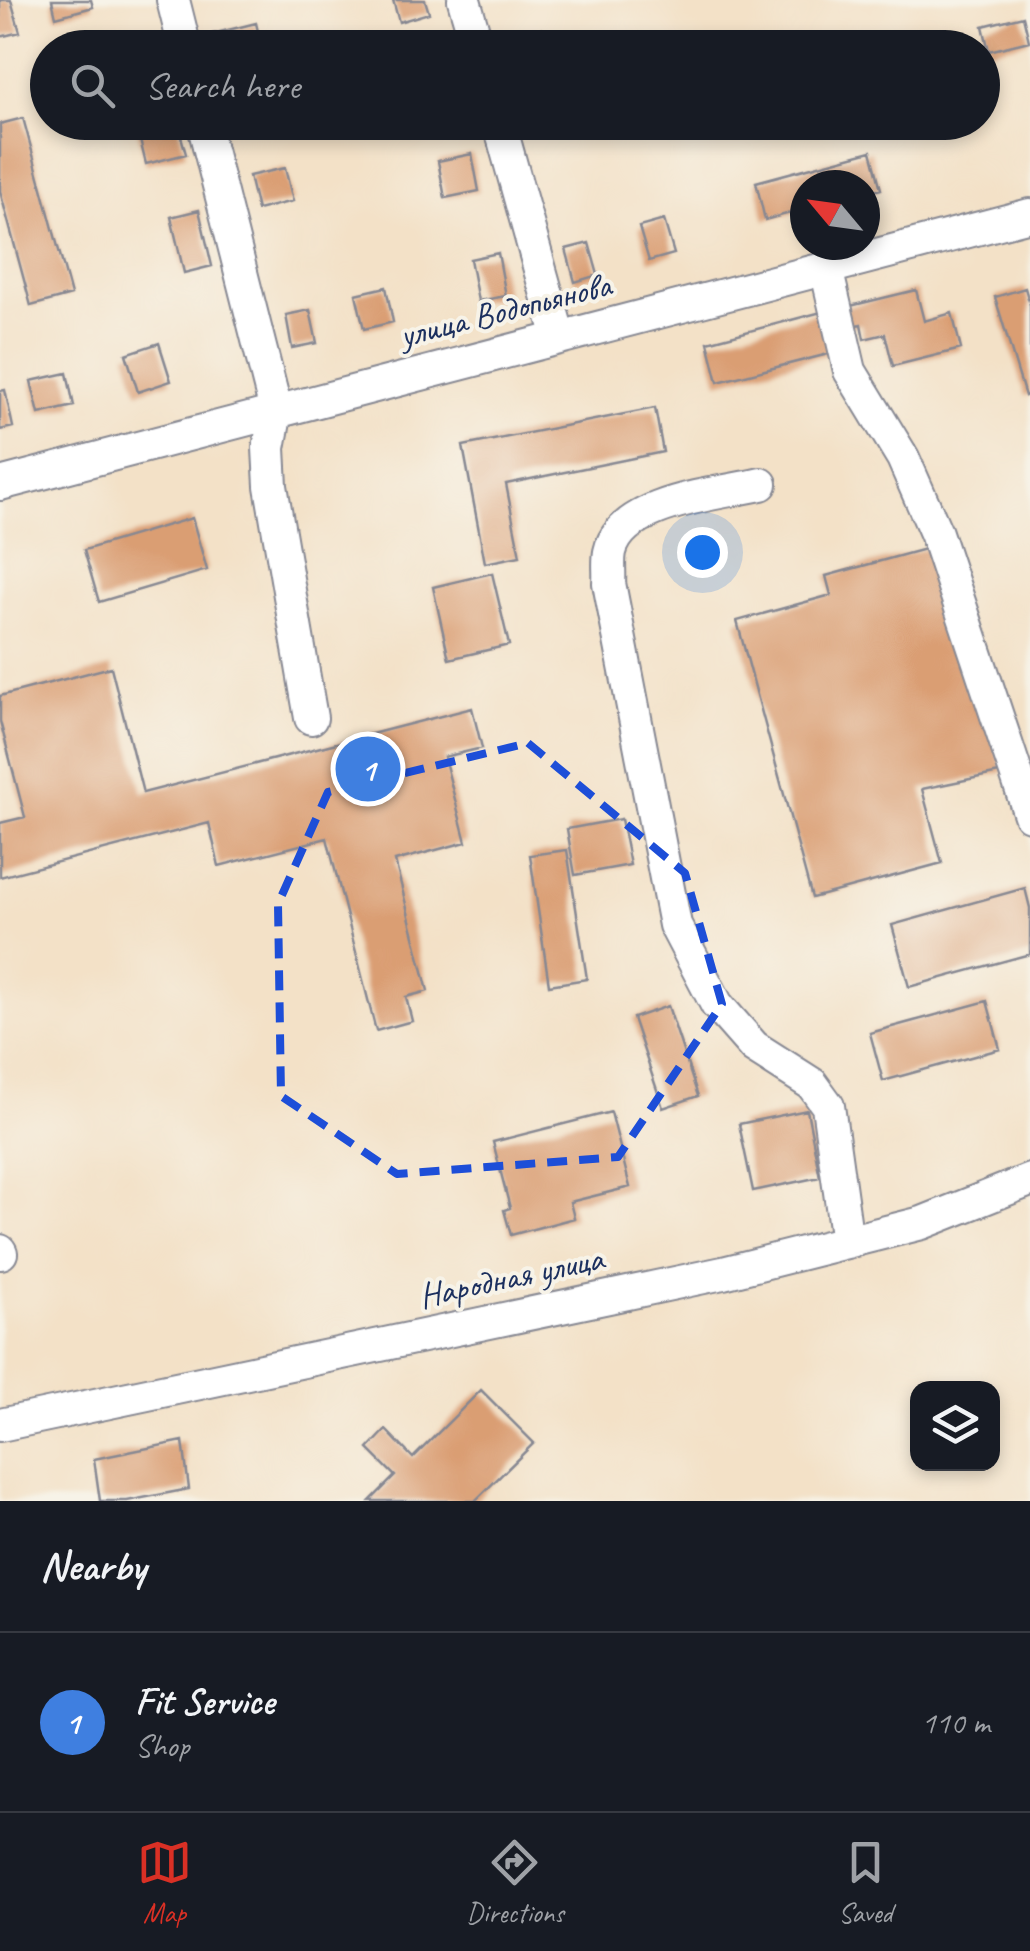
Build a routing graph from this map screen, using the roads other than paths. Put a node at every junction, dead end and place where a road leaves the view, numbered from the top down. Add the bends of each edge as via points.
1 (173, 0) edge
2 (464, 0) edge
3 (180, 30) edge
4 (473, 30) edge
5 (208, 140) edge
6 (504, 140) edge
7 (1030, 214) edge
8 (826, 268) junction
9 (559, 338) junction
10 (276, 410) junction
11 (0, 484) edge
12 (762, 484) dead end
13 (311, 718) dead end
14 (1030, 815) edge
15 (1026, 1184) edge
16 (848, 1242) junction
17 (0, 1425) edge

1 - 3 street
2 - 4 street
5 - 10 street
6 - 9 street
7 - 8 street, улица Водопьянова
8 - 9 street, улица Водопьянова
8 - 14 street via 850,371 903,458 936,533
9 - 10 street, улица Водопьянова
10 - 11 street, улица Водопьянова
10 - 13 street via 270,486
12 - 16 street via 652,509 624,525 610,550 609,584 676,925 717,1005 754,1047 812,1084 828,1106
15 - 16 street, Народная улица
16 - 17 street, Народная улица

